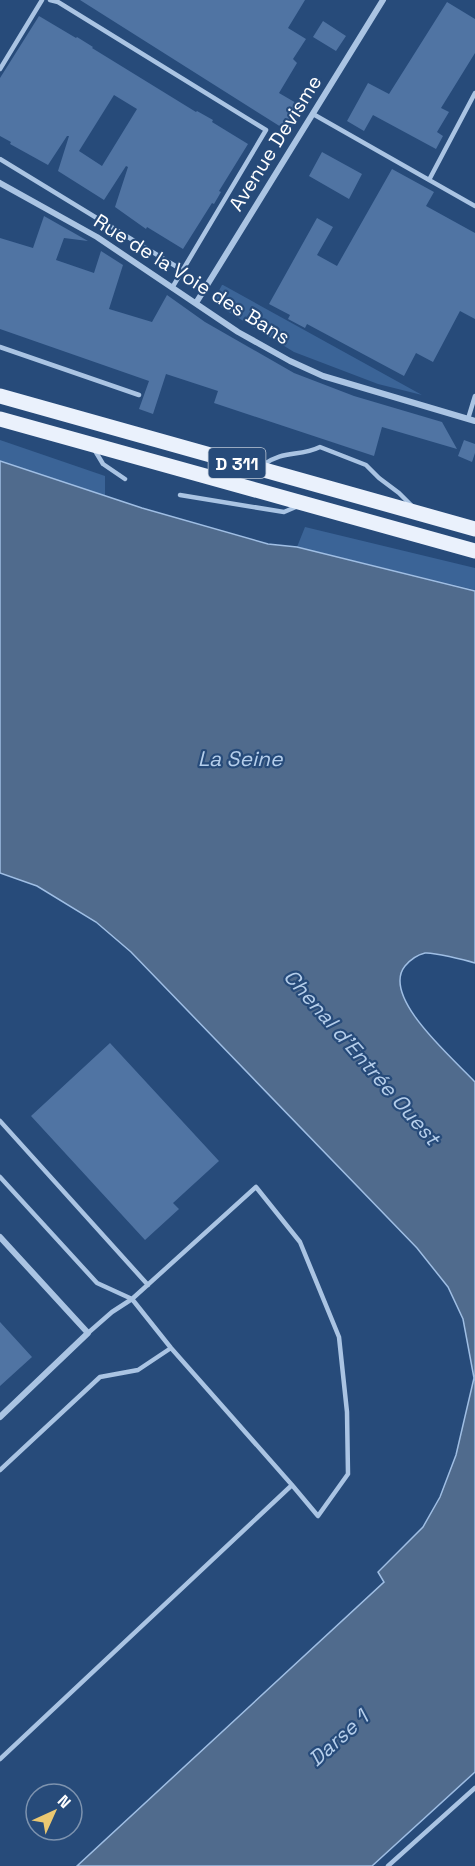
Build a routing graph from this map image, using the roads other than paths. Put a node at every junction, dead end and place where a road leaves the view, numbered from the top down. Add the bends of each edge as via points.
1 (42, 0) edge
2 (50, 0) edge
3 (383, 0) edge
4 (0, 69) edge
5 (475, 93) edge
6 (313, 114) junction
7 (0, 159) edge
8 (429, 180) junction
9 (0, 183) edge
10 (475, 206) edge
11 (182, 270) junction
12 (172, 288) junction
13 (196, 303) junction
14 (0, 347) edge
15 (139, 395) dead end
16 (0, 396) edge
17 (475, 396) edge
18 (0, 418) edge
19 (471, 420) edge
20 (91, 444) junction
21 (258, 469) junction
22 (125, 479) dead end
23 (180, 495) dead end
24 (303, 504) junction
25 (422, 515) junction
26 (475, 529) edge
27 (475, 551) edge
28 (0, 1121) edge
29 (0, 1177) edge
30 (0, 1237) edge
31 (148, 1285) junction
32 (132, 1299) junction
33 (88, 1333) junction
34 (171, 1348) junction
35 (0, 1417) edge
36 (0, 1470) edge
37 (292, 1485) junction
38 (0, 1759) edge
39 (475, 1788) edge
40 (388, 1866) edge

1 - 4 lane
2 - 11 lane via 266,130
3 - 6 street, Avenue Devisme
5 - 8 lane
6 - 8 lane
6 - 13 street, Avenue Devisme
7 - 11 lane
8 - 10 lane
9 - 12 street, Rue de la Voie des Bans via 97,237
11 - 12 lane
12 - 13 street, Rue de la Voie des Bans
13 - 19 street, Rue de la Voie des Bans via 238,332 323,376
14 - 15 lane
16 - 21 main road, D 311
17 - 19 lane
18 - 20 main road, D 311
20 - 22 lane via 103,464
20 - 24 main road, D 311
21 - 25 main road, D 311
21 - 25 lane via 280,455 309,453 320,447 366,465
23 - 24 lane via 284,512
24 - 27 main road, D 311
25 - 26 main road, D 311
28 - 31 lane
29 - 32 lane via 97,1283
30 - 33 street
31 - 32 lane
31 - 37 lane via 256,1187 300,1242 339,1338 347,1412 348,1474 318,1516
32 - 33 lane
32 - 34 lane
33 - 35 street
34 - 36 lane via 138,1370 100,1377
34 - 37 lane
37 - 38 lane
39 - 40 lane

